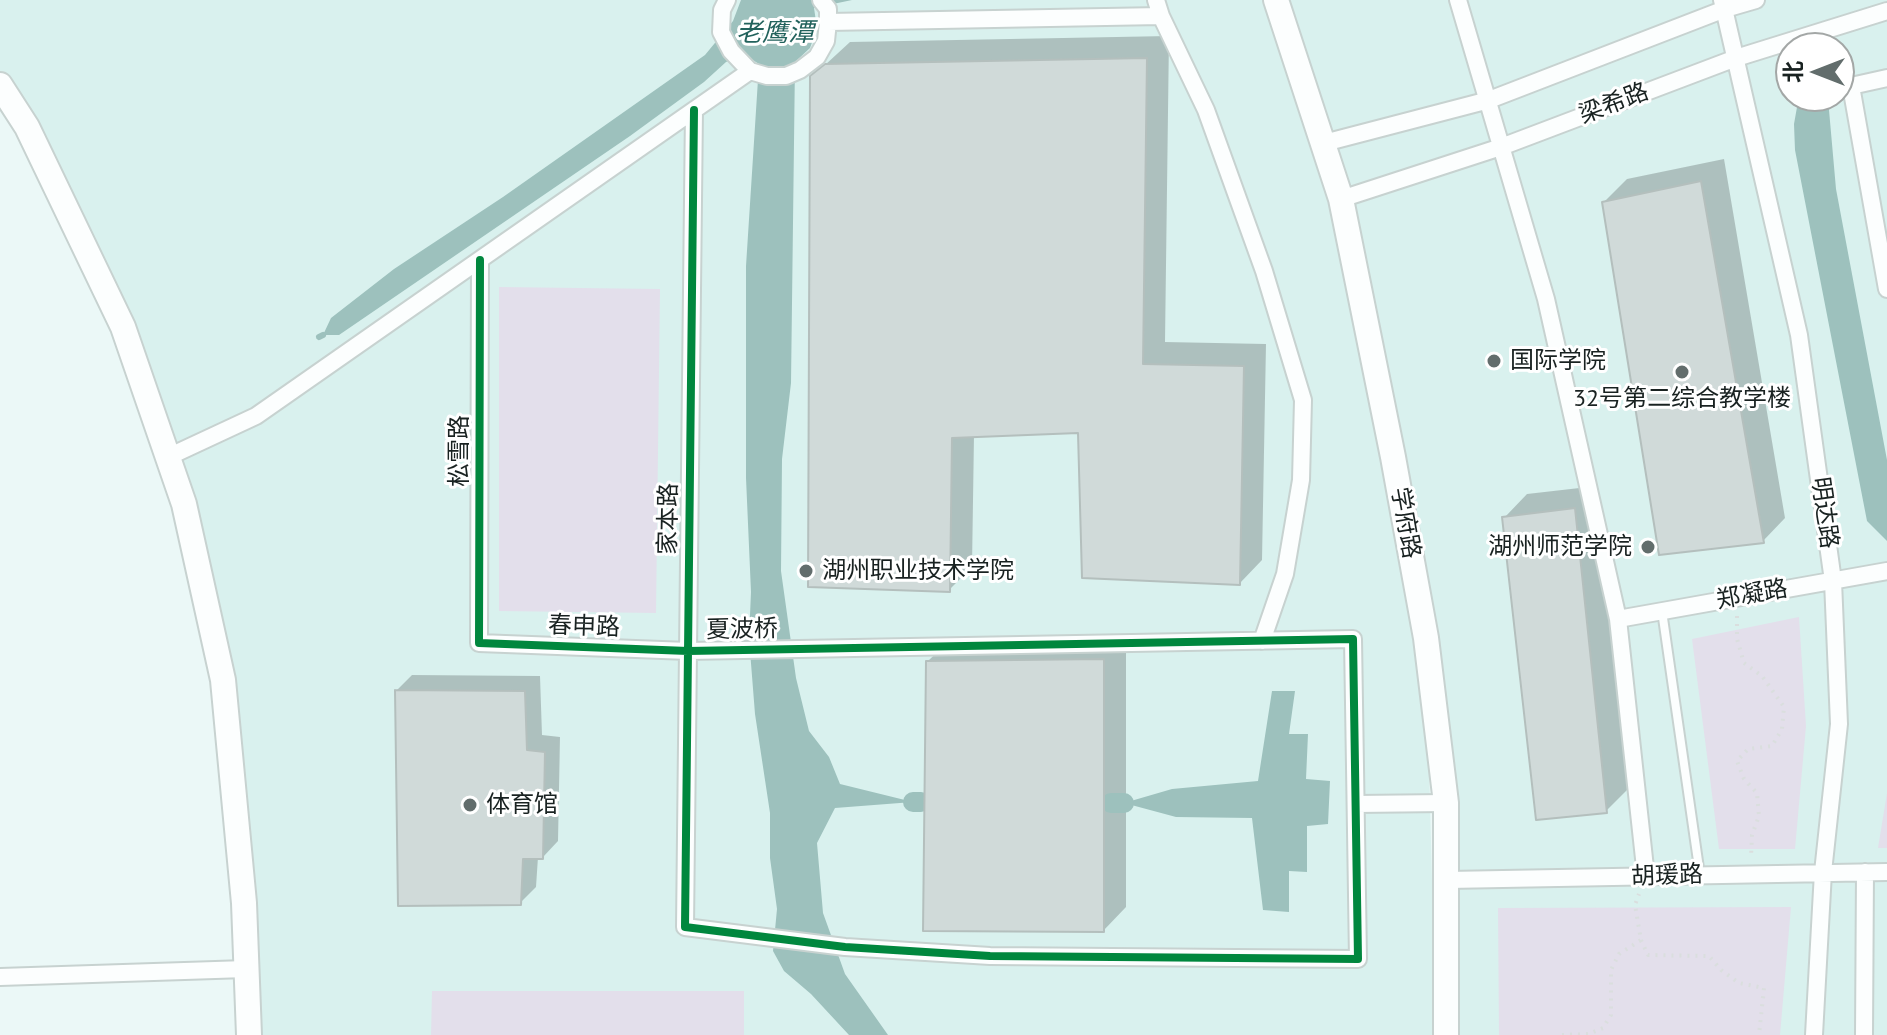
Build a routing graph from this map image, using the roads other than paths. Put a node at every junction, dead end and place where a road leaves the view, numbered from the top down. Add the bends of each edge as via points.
1 (727, 0) edge
2 (1276, 0) edge
3 (1458, 0) edge
4 (1756, 0) edge
5 (1723, 5) edge
6 (1158, 8) edge
7 (826, 11) edge
8 (1887, 11) edge
9 (1736, 58) junction
10 (748, 69) junction
11 (1887, 78) edge
12 (0, 85) edge
13 (1489, 100) junction
14 (694, 110) junction
15 (10, 121) edge
16 (1324, 143) junction
17 (1501, 147) junction
18 (1341, 199) junction
19 (480, 260) junction
20 (1887, 289) edge
21 (168, 457) junction
22 (1887, 571) edge
23 (1833, 581) junction
24 (1662, 611) junction
25 (1618, 619) junction
26 (1262, 641) junction
27 (479, 643) joint
28 (688, 651) junction
29 (1446, 803) junction
30 (1356, 804) junction
31 (1823, 872) junction
32 (1865, 872) junction
33 (1887, 872) edge
34 (1700, 875) junction
35 (1646, 877) junction
36 (1448, 880) junction
37 (246, 969) junction
38 (0, 977) edge
39 (249, 1035) edge
40 (1446, 1035) edge
41 (1814, 1035) edge
42 (1864, 1035) edge

1 - 10 street via 721,32
2 - 16 main road, 学府路
3 - 13 street
4 - 5 street, 梁希路
5 - 9 street, 明达路
5 - 13 street, 梁希路
6 - 7 street
6 - 26 street via 1206,110 1303,400 1301,480 1291,543
7 - 10 street via 826,41 800,70 786,76
8 - 9 street, 梁希路
9 - 17 street, 梁希路
9 - 23 street, 明达路 via 1799,335
10 - 14 street
11 - 20 street via 1851,86
12 - 15 main road
13 - 16 street, 梁希路
13 - 17 street
14 - 19 street
14 - 28 street, 家本路
15 - 21 main road via 123,327
16 - 18 main road, 学府路
17 - 18 street, 梁希路
17 - 25 street via 1546,299
18 - 29 main road, 学府路 via 1426,638
19 - 21 street via 256,416
19 - 27 street, 松雪路
21 - 37 main road via 184,504 223,680
22 - 23 street, 郑凝路
23 - 24 street, 郑凝路
23 - 31 street, 明达路 via 1839,724
24 - 25 street, 郑凝路
24 - 34 lane
25 - 35 street
26 - 28 street, 夏波桥
26 - 30 street, 夏波桥 via 1353,639
27 - 28 street, 春申路
28 - 30 street, 家本路 via 685,927 845,947 990,956 1358,959
29 - 30 street
29 - 36 main road, 学府路
31 - 32 street, 胡瑗路
31 - 34 street, 胡瑗路
31 - 41 street, 明达路
32 - 33 street, 胡瑗路
32 - 42 street
34 - 35 street, 胡瑗路
35 - 36 street, 胡瑗路
36 - 40 main road, 学府路
37 - 38 street
37 - 39 main road

